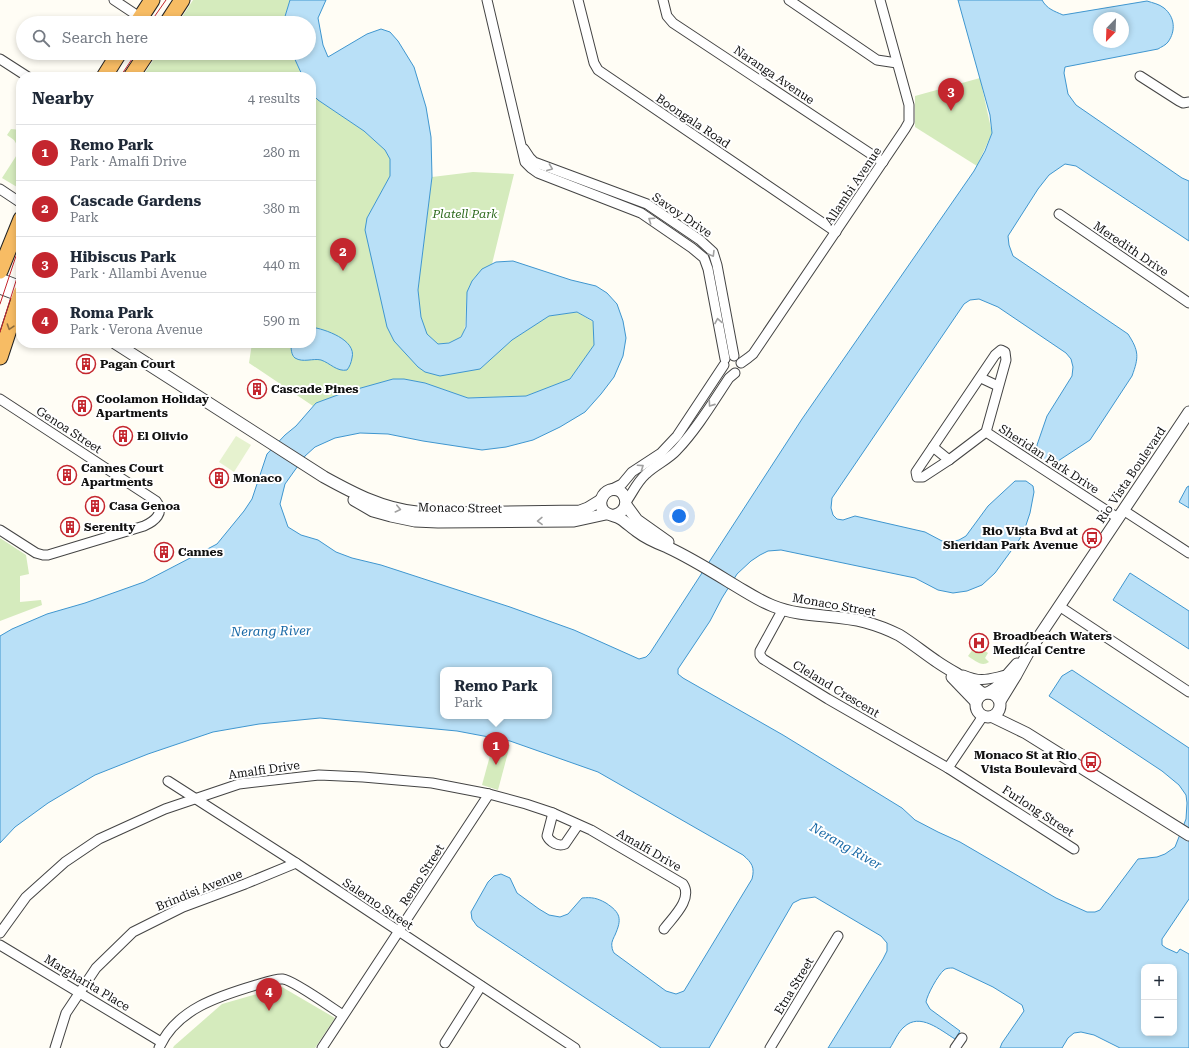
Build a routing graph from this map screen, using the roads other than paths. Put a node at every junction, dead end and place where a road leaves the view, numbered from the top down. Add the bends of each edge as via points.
1 (114, 0) edge
2 (152, 0) edge
3 (182, 0) edge
4 (487, 0) edge
5 (578, 0) edge
6 (663, 0) edge
7 (789, 0) edge
8 (880, 0) edge
9 (134, 16) edge
10 (142, 16) edge
11 (172, 16) edge
12 (0, 59) edge
13 (115, 60) edge
14 (142, 60) edge
15 (898, 63) junction
16 (20, 72) edge
17 (107, 72) edge
18 (134, 72) edge
19 (1140, 76) dead end
20 (1189, 102) edge
21 (883, 162) junction
22 (0, 189) edge
23 (16, 200) edge
24 (1059, 214) dead end
25 (16, 231) edge
26 (836, 232) junction
27 (0, 271) edge
28 (0, 279) edge
29 (0, 288) edge
30 (16, 290) edge
31 (16, 292) edge
32 (1189, 303) edge
33 (16, 308) edge
34 (122, 348) edge
35 (0, 357) edge
36 (731, 361) junction
37 (735, 373) junction
38 (981, 378) junction
39 (998, 386) junction
40 (0, 399) edge
41 (1189, 413) edge
42 (986, 432) junction
43 (933, 447) junction
44 (949, 460) junction
45 (610, 490) junction
46 (601, 500) junction
47 (626, 503) junction
48 (611, 514) junction
49 (1121, 514) junction
50 (560, 516) junction
51 (0, 530) edge
52 (1189, 553) edge
53 (682, 554) junction
54 (762, 601) junction
55 (1059, 606) junction
56 (784, 609) junction
57 (775, 622) junction
58 (1028, 653) junction
59 (937, 662) junction
60 (958, 675) junction
61 (1007, 675) junction
62 (1189, 692) edge
63 (983, 696) junction
64 (994, 711) junction
65 (948, 768) junction
66 (168, 780) dead end
67 (489, 794) junction
68 (195, 798) junction
69 (552, 813) junction
70 (578, 825) junction
71 (1189, 835) edge
72 (1074, 849) dead end
73 (296, 863) junction
74 (664, 929) dead end
75 (399, 932) junction
76 (0, 933) edge
77 (838, 936) dead end
78 (0, 945) edge
79 (481, 986) junction
80 (79, 993) junction
81 (343, 1015) junction
82 (962, 1038) dead end
83 (445, 1043) dead end
84 (160, 1045) edge
85 (55, 1048) edge
86 (322, 1048) edge
87 (575, 1048) edge
88 (770, 1048) edge
89 (955, 1048) edge

1 - 9 street
2 - 10 highway
3 - 11 highway
4 - 36 street, Savoy Drive via 525,162 538,173 641,213 704,258
5 - 26 street, Boongala Road via 598,70
6 - 21 street, Naranga Avenue via 667,16 673,23
7 - 15 street via 877,60
8 - 15 street, Allambi Avenue
12 - 16 street
13 - 17 highway
14 - 18 highway
15 - 21 street, Allambi Avenue via 910,105 909,122
19 - 20 street via 1179,101
21 - 26 street, Allambi Avenue
22 - 23 street
24 - 32 street, Meredith Drive
25 - 27 highway
26 - 36 street, Allambi Avenue via 753,354 748,358
28 - 30 street
29 - 31 street
33 -> 35 highway
34 - 50 street, Monaco Street via 308,466 352,500 373,510 415,521 438,522
36 - 37 street via 740,368
36 - 37 street via 727,371
45 -> 36 street via 622,484 632,472 670,445
37 -> 47 street via 688,439 669,458 642,478
38 - 39 street
38 - 39 street, Sheridan Park Drive via 998,352 1004,350 1006,360
38 - 43 street, Sheridan Park Drive
39 - 42 street, Sheridan Park Drive
40 - 51 street, Genoa Street via 160,506 156,518 144,526 48,555 36,553
41 - 49 street, Rio Vista Boulevard
42 - 44 street, Sheridan Park Drive
42 - 49 street, Sheridan Park Drive
43 - 44 street
43 - 44 street, Sheridan Park Drive via 916,472 917,477 923,477
45 - 46 street
45 - 47 street via 623,494
46 - 48 street via 603,510
46 - 50 street, Monaco Street via 588,508
47 - 48 street via 620,514
47 - 53 street, Monaco Street via 637,520
48 - 50 street, Monaco Street via 574,521
48 - 53 street, Monaco Street via 646,538
49 - 52 street, Sheridan Park Drive
49 - 55 street, Rio Vista Boulevard
53 - 54 street, Monaco Street
54 - 56 street, Monaco Street
54 - 57 street via 773,612
55 - 58 street, Rio Vista Boulevard
55 - 62 street
56 - 57 street, Cleland Crescent
56 - 59 street, Monaco Street via 875,625 899,636
57 - 65 street, Cleland Crescent via 760,651 763,659
58 - 61 street, Rio Vista Boulevard
58 - 64 street, Rio Vista Boulevard
59 - 60 street, Monaco Street
59 - 63 street, Monaco Street
60 - 61 street via 980,681
60 - 63 street, Monaco Street
61 - 63 street, Rio Vista Boulevard via 996,688
63 - 64 street via 993,694 998,697
63 - 64 street via 977,710
64 - 65 street, Rio Vista Boulevard
64 - 71 street
65 - 72 street, Furlong Street
66 - 68 street, Salerno Street
67 - 68 street, Amalfi Drive via 432,783 319,775 239,784
67 - 69 street, Amalfi Drive
67 - 75 street, Remo Street
68 - 73 street, Salerno Street
68 - 76 street, Amalfi Drive via 99,838 65,862 26,897
69 - 70 street, Amalfi Drive
69 - 70 street via 546,836 555,844 565,844
70 - 74 street, Amalfi Drive via 683,884 686,889 684,901
73 - 75 street, Salerno Street
73 - 80 street, Brindisi Avenue via 183,907 133,932 96,968
75 - 79 street, Salerno Street
75 - 81 street, Remo Street
77 - 88 street, Etna Street
78 - 80 street, Margharita Place
79 - 83 street
79 - 87 street, Salerno Street
80 - 84 street, Margharita Place
80 - 85 street, Brindisi Avenue via 66,1013
81 - 84 street via 283,979 209,1001 189,1012 173,1027
81 - 86 street, Remo Street
82 - 89 street

